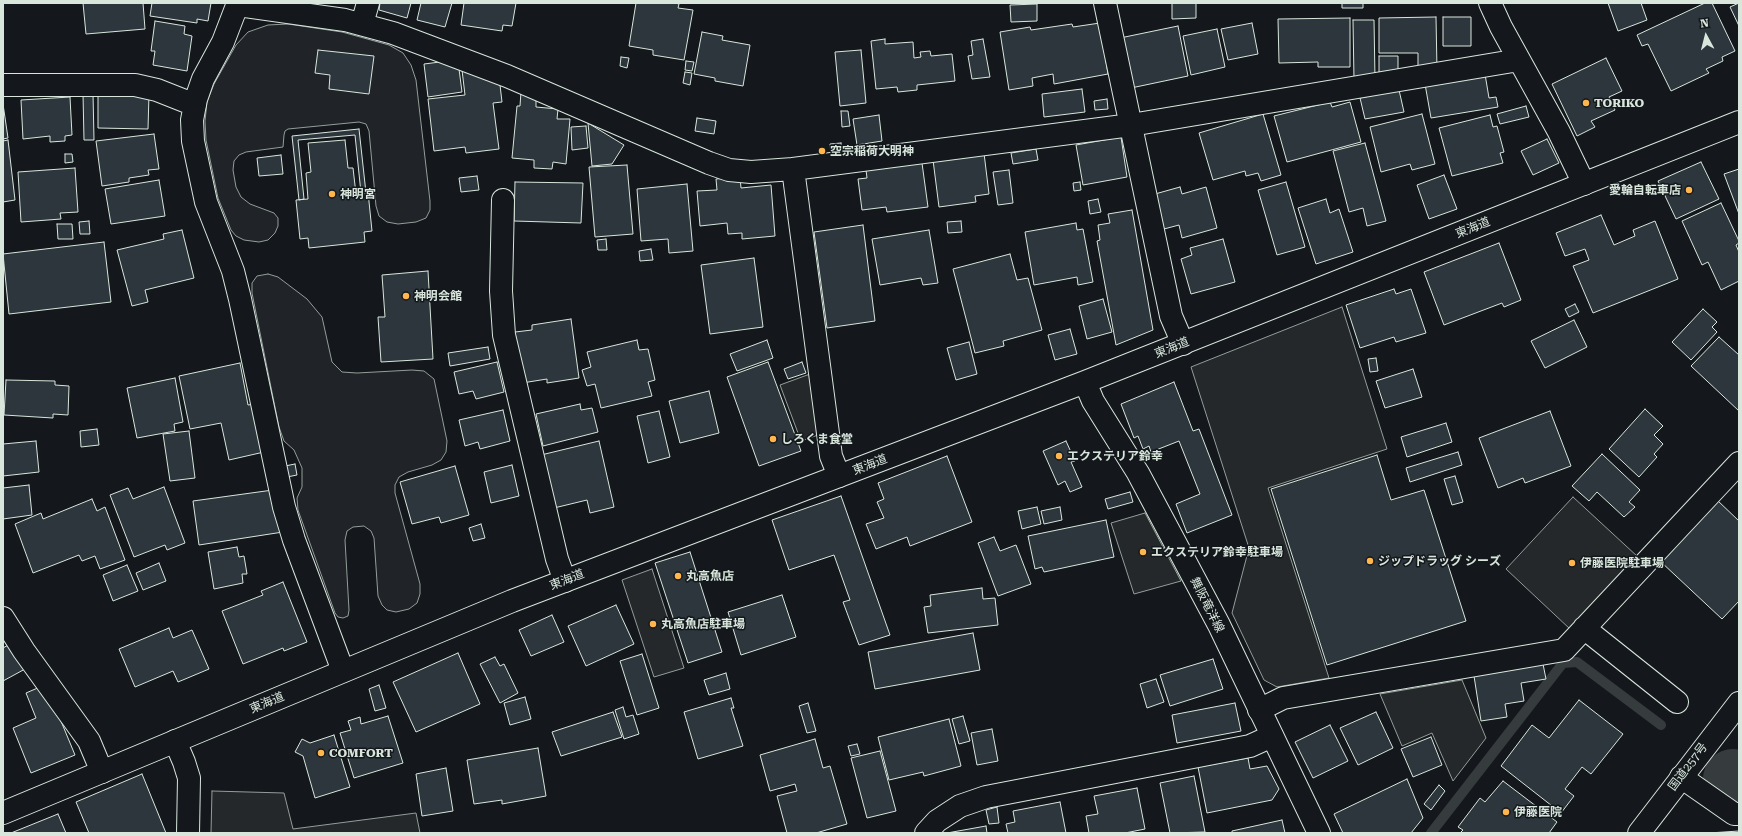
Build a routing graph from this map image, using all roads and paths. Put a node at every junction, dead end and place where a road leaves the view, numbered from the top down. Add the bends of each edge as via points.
1 (368, 3) edge
2 (1105, 3) edge
3 (1490, 3) edge
4 (238, 4) edge
5 (362, 24) junction
6 (1519, 60) junction
7 (3, 85) edge
8 (195, 105) junction
9 (1739, 122) edge
10 (1131, 125) junction
11 (793, 168) junction
12 (1584, 184) junction
13 (503, 200) dead end
14 (1183, 344) junction
15 (1085, 382) junction
16 (1739, 463) edge
17 (839, 476) junction
18 (565, 581) junction
19 (3, 618) edge
20 (1584, 628) junction
21 (344, 671) junction
22 (1678, 702) dead end
23 (1739, 703) edge
24 (1259, 710) junction
25 (1272, 736) junction
26 (175, 741) junction
27 (102, 772) junction
28 (1681, 777) junction
29 (3, 813) edge
30 (1739, 814) edge
31 (188, 833) edge
32 (926, 833) edge
33 (1319, 833) edge
34 (1639, 833) edge

1 - 5 main road
2 - 10 main road
3 - 6 main road
4 - 5 main road via 320,15
4 - 8 main road via 223,42 203,79
5 - 11 main road via 507,76 729,170 751,172
6 - 10 main road
6 - 12 main road
7 - 8 main road via 135,85 157,90
8 - 21 main road via 192,120 193,141 201,181 213,222 233,271 284,507
9 - 12 main road, 東海道
10 - 11 main road
10 - 14 main road via 1171,316
11 - 17 main road via 831,456
12 - 14 main road, 東海道
13 - 18 main road via 501,291 504,335 557,559
14 - 15 main road, 東海道
15 - 17 main road, 東海道
15 - 24 main road, 舞阪竜洋線 via 1093,401 1138,473 1219,626
16 - 20 main road
17 - 18 main road, 東海道
18 - 21 main road, 東海道
19 - 27 main road via 89,741
20 - 22 main road
20 - 24 main road via 1564,650 1283,698
21 - 26 main road, 東海道
23 - 28 main road, 国道257号
24 - 25 main road, 舞阪竜洋線
25 - 32 main road via 1250,746 986,797 960,806 937,821
25 - 33 main road, 舞阪竜洋線
26 - 27 main road, 東海道
26 - 31 main road via 189,778
27 - 29 main road, 東海道
28 - 30 main road via 1734,814
28 - 34 main road, 国道257号

